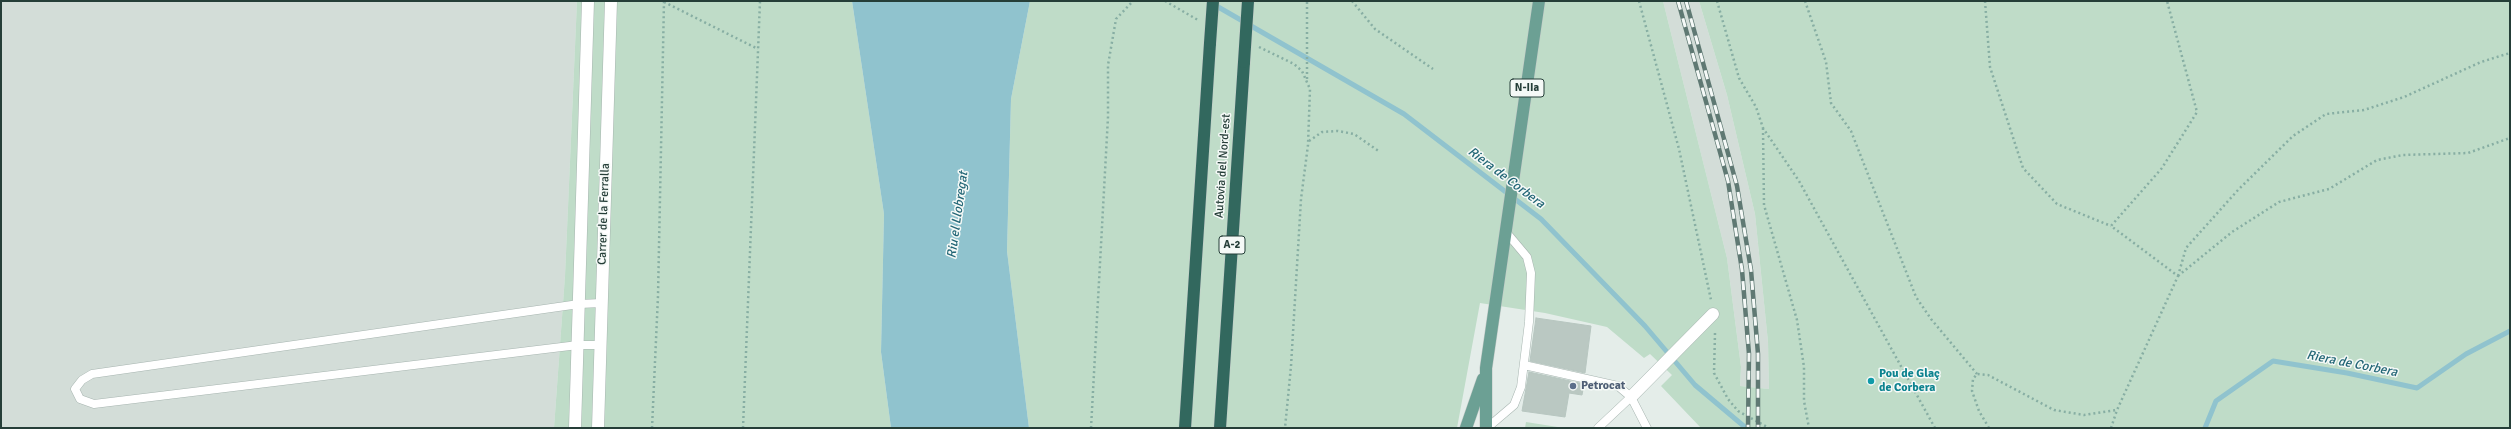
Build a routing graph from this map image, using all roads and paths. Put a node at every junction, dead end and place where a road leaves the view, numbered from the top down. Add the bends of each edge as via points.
1 (588, 1) edge
2 (611, 1) edge
3 (664, 1) edge
4 (760, 1) edge
5 (1133, 1) edge
6 (1165, 1) edge
7 (1213, 1) edge
8 (1248, 1) edge
9 (1307, 1) edge
10 (1352, 1) edge
11 (1539, 1) edge
12 (1639, 1) edge
13 (1716, 1) edge
14 (1805, 1) edge
15 (1985, 1) edge
16 (2167, 1) edge
17 (1192, 17) dead end
18 (758, 48) junction
19 (2510, 52) edge
20 (1278, 56) dead end
21 (1433, 69) dead end
22 (1306, 79) junction
23 (1763, 128) junction
24 (2510, 138) edge
25 (1309, 141) junction
26 (1380, 152) dead end
27 (2111, 226) junction
28 (1506, 232) junction
29 (2178, 276) junction
30 (602, 303) junction
31 (579, 304) junction
32 (1713, 314) junction
33 (578, 345) junction
34 (600, 345) junction
35 (1524, 365) junction
36 (1486, 368) junction
37 (1977, 374) junction
38 (1631, 397) junction
39 (2117, 410) junction
40 (575, 428) edge
41 (598, 428) edge
42 (652, 428) edge
43 (742, 428) edge
44 (1091, 428) edge
45 (1185, 428) edge
46 (1220, 428) edge
47 (1285, 428) edge
48 (1466, 428) edge
49 (1487, 428) edge
50 (1598, 428) edge
51 (1647, 428) edge
52 (1769, 428) edge
53 (1808, 428) edge
54 (1935, 428) edge
55 (1989, 428) edge
56 (2111, 428) edge

1 - 31 street, Carrer de la Ferralla
2 - 30 street, Carrer de la Ferralla
3 - 18 path
3 - 42 path via 658,296
4 - 18 path
5 - 44 path via 1116,18 1108,65 1108,117
6 - 17 path
7 - 45 highway, Autovia del Nord-est, bridge
8 - 46 highway, Autovia del Nord-est / A-2, bridge
9 - 22 path
10 - 21 path via 1375,29
11 - 28 main road, N-IIa
12 - 32 path via 1679,149
13 - 23 path via 1739,78 1756,107
14 - 37 path via 1826,62 1831,103 1851,130 1916,296 1931,319
15 - 27 path via 1990,67 2023,168 2057,204
16 - 27 path via 2197,112 2162,168
18 - 43 path
19 - 29 path via 2481,62 2404,97 2364,110 2326,114 2293,136 2238,190 2186,248
20 - 22 path via 1294,64
22 - 25 path via 1310,89
23 - 53 path via 1764,205 1797,320 1804,367 1804,401
23 - 54 path via 1799,181
24 - 29 path via 2468,153 2403,155 2377,160 2329,189 2279,202 2232,232
25 - 26 path via 1322,132 1338,131 1354,134
25 - 47 path via 1300,199
27 - 29 path
28 - 35 lane via 1527,257 1531,273
28 - 36 main road, N-IIa
29 - 39 path
30 - 31 lane
30 - 34 street, Carrer de la Ferralla
31 - 33 street, Carrer de la Ferralla
31 - 33 lane via 92,374 82,380 75,389 80,399 94,404
32 - 38 street
32 - 52 path via 1714,373 1738,411
33 - 34 lane
33 - 40 street, Carrer de la Ferralla
34 - 41 street, Carrer de la Ferralla
35 - 38 lane via 1618,386
35 - 49 lane via 1521,387 1514,405
36 - 48 main road, N-IIa
36 - 49 main road, N-IIa
37 - 39 path via 1988,375 2054,410 2084,415
37 - 55 path via 1973,379 1972,391 1978,411
38 - 50 lane
38 - 51 lane
39 - 56 path

